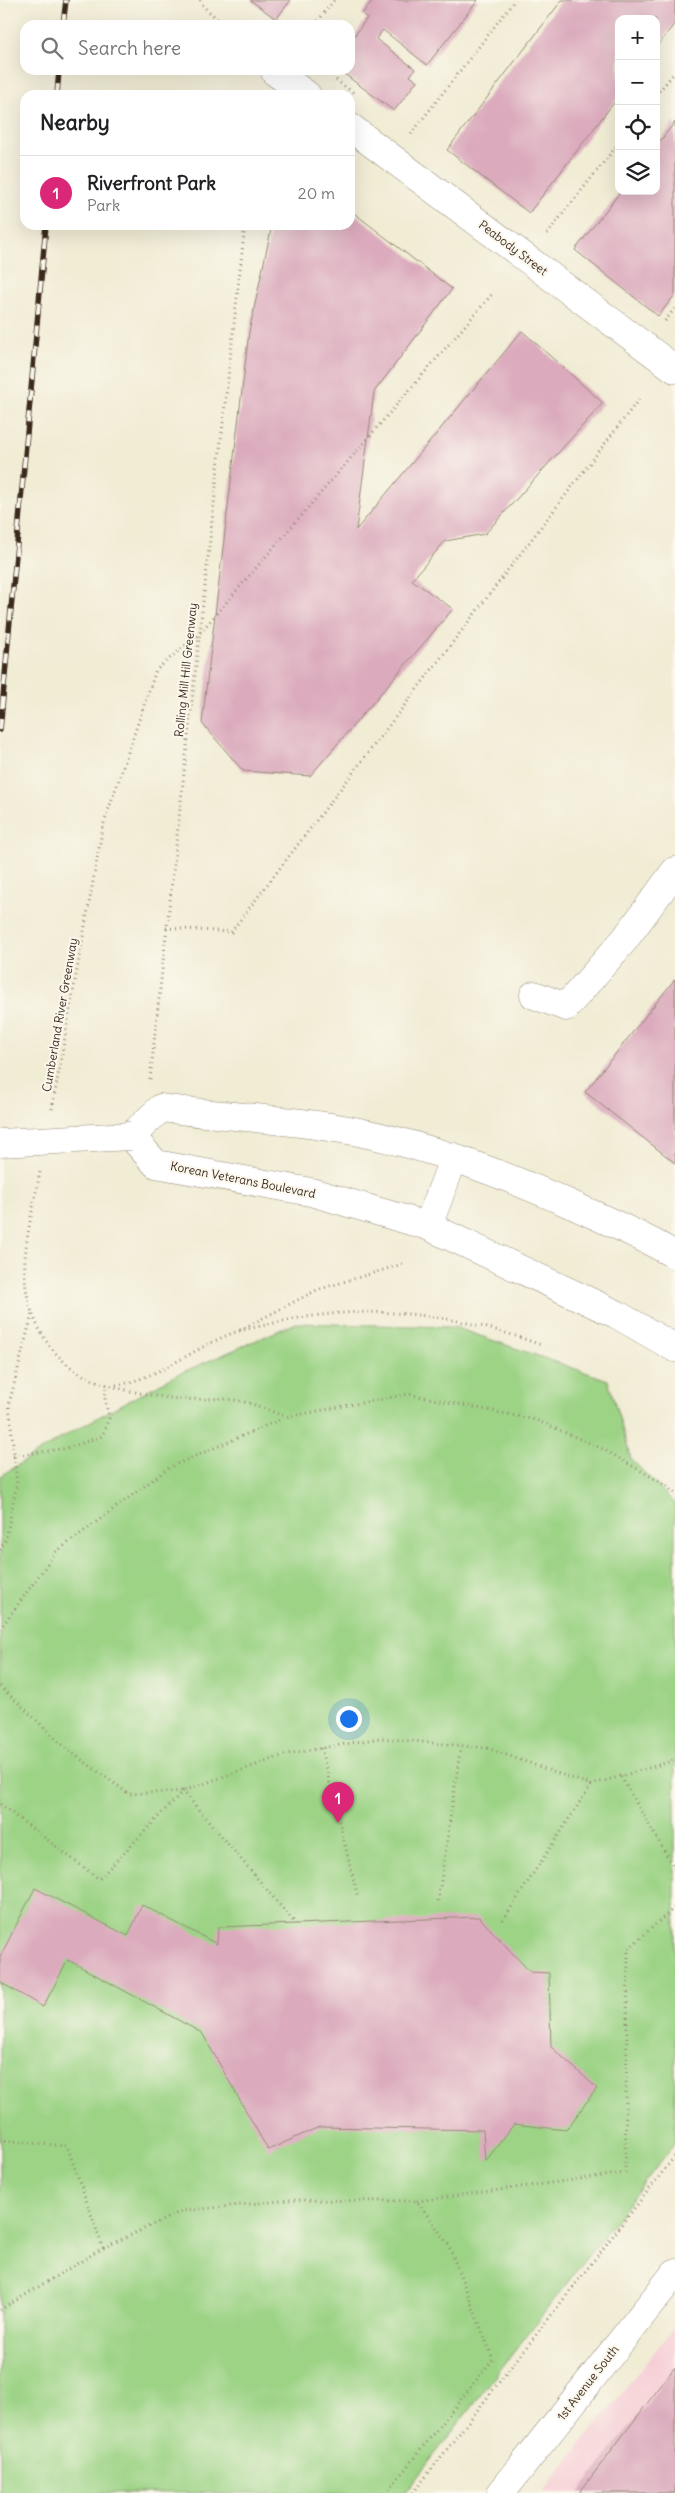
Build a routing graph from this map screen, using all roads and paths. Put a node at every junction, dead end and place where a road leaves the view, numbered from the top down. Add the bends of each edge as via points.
1 (200, 0) edge
2 (334, 0) edge
3 (515, 0) edge
4 (218, 20) edge
5 (318, 20) edge
6 (675, 72) edge
7 (279, 75) edge
8 (300, 90) edge
9 (660, 90) edge
10 (355, 131) edge
11 (615, 148) edge
12 (392, 158) junction
13 (244, 230) edge
14 (542, 240) dead end
15 (494, 292) dead end
16 (675, 369) edge
17 (639, 399) dead end
18 (199, 634) junction
19 (675, 871) edge
20 (166, 928) junction
21 (534, 995) dead end
22 (50, 1119) dead end
23 (140, 1127) junction
24 (0, 1143) edge
25 (454, 1157) junction
26 (41, 1167) dead end
27 (428, 1226) junction
28 (675, 1255) edge
29 (406, 1263) dead end
30 (32, 1314) junction
31 (235, 1333) junction
32 (541, 1345) dead end
33 (675, 1348) edge
34 (106, 1384) junction
35 (113, 1385) junction
36 (286, 1417) junction
37 (13, 1456) junction
38 (675, 1493) edge
39 (0, 1550) edge
40 (0, 1629) edge
41 (0, 1686) edge
42 (461, 1745) junction
43 (321, 1748) junction
44 (675, 1757) edge
45 (622, 1777) junction
46 (592, 1785) junction
47 (183, 1791) junction
48 (0, 1804) edge
49 (675, 1869) edge
50 (358, 1898) dead end
51 (438, 1901) dead end
52 (675, 1907) edge
53 (503, 1920) dead end
54 (296, 1924) dead end
55 (0, 2140) edge
56 (675, 2156) edge
57 (417, 2201) junction
58 (103, 2248) junction
59 (675, 2273) edge
60 (0, 2310) edge
61 (386, 2493) edge
62 (413, 2493) edge
63 (501, 2493) edge

1 - 4 path
2 - 5 path
3 - 12 path
6 - 9 path
7 - 8 main road
10 - 12 main road, Peabody Street
11 - 14 path
12 - 16 main road, Peabody Street
13 - 18 path, Rolling Mill Hill Greenway
15 - 18 path, Cumberland River Greenway
17 - 20 path via 231,932
18 - 20 path, Rolling Mill Hill Greenway
18 - 22 path, Cumberland River Greenway via 156,670 104,826
19 - 21 main road via 625,939 566,1007
20 - 23 path, Rolling Mill Hill Greenway via 151,1063
23 - 24 main road, bridge
23 - 25 main road via 161,1108 272,1118 360,1132
23 - 27 main road, Korean Veterans Boulevard via 156,1164 311,1192
25 - 27 main road
25 - 28 main road via 546,1193 645,1237
26 - 30 path via 25,1276
27 - 33 main road, Korean Veterans Boulevard via 616,1314
29 - 31 path via 317,1290
30 - 34 path via 51,1347 64,1360 81,1374
30 - 37 path via 9,1404
31 - 32 path via 316,1315 379,1312 467,1322
31 - 35 path via 201,1347 146,1378
34 - 35 path
34 - 37 path via 108,1418 102,1436 68,1448
35 - 36 path via 172,1399 225,1399 252,1403
36 - 38 path via 409,1394 536,1420 603,1449
36 - 40 path via 170,1467 101,1518 56,1552
37 - 39 path via 17,1483 6,1539
41 - 47 path via 68,1750 128,1794
42 - 43 path via 380,1738
42 - 46 path via 487,1748
42 - 51 path
43 - 47 path via 287,1754
43 - 50 path
44 - 45 path
45 - 46 path
45 - 49 path
46 - 53 path
47 - 48 path via 99,1879
47 - 54 path
52 - 57 path via 628,1949 625,2173
55 - 58 path via 67,2146
56 - 62 path
57 - 58 path via 289,2200 182,2211
57 - 61 path via 448,2244 493,2359
58 - 60 path
59 - 63 main road, 1st Avenue South

